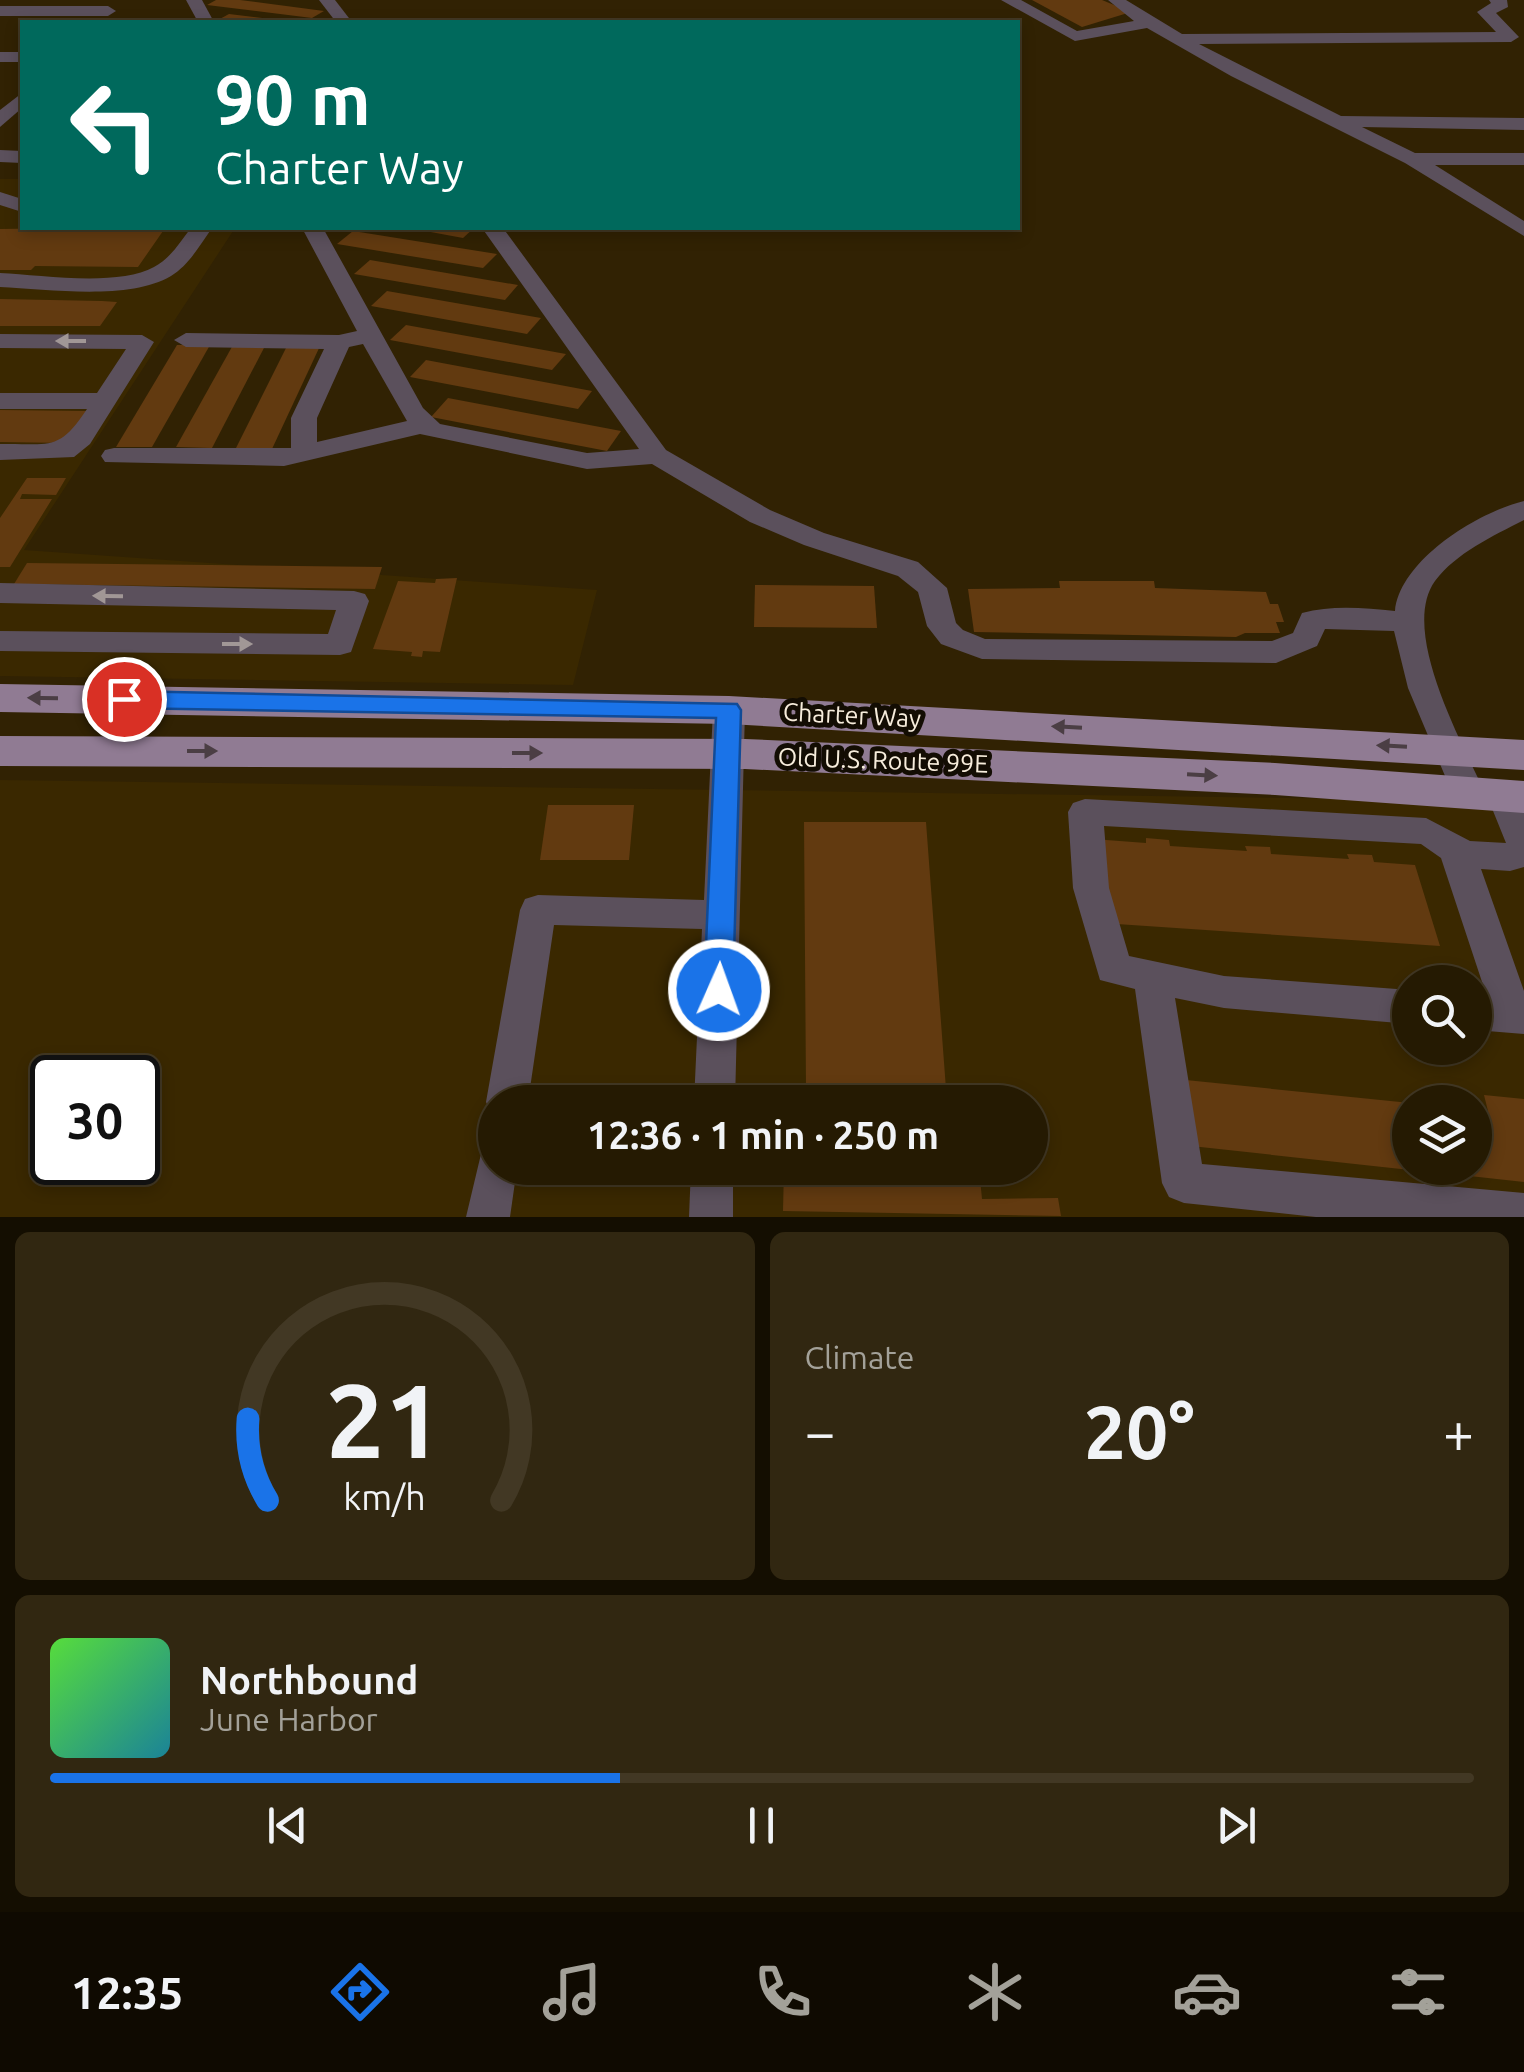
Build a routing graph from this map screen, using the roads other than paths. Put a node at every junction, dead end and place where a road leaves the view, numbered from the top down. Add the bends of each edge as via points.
1 (1008, 0) edge
2 (1498, 0) edge
3 (1129, 3) edge
4 (0, 11) edge
5 (108, 11) edge
6 (1149, 23) junction
7 (1179, 38) junction
8 (20, 100) edge
9 (0, 121) edge
10 (1336, 121) junction
11 (1524, 124) edge
12 (1412, 159) junction
13 (1524, 160) edge
14 (200, 230) edge
15 (314, 230) edge
16 (494, 230) edge
17 (1524, 230) edge
18 (0, 280) edge
19 (371, 335) junction
20 (186, 340) dead end
21 (0, 341) edge
22 (339, 342) junction
23 (0, 401) edge
24 (106, 401) junction
25 (423, 426) junction
26 (0, 452) edge
27 (304, 454) junction
28 (114, 456) dead end
29 (657, 456) junction
30 (1524, 508) edge
31 (0, 593) edge
32 (1410, 622) junction
33 (0, 640) edge
34 (0, 698) edge
35 (729, 710) junction
36 (1450, 750) junction
37 (0, 751) edge
38 (727, 754) junction
39 (1524, 756) edge
40 (1505, 798) edge
41 (1524, 844) edge
42 (1524, 852) edge
43 (1457, 854) junction
44 (721, 914) junction
45 (1152, 977) junction
46 (1392, 1006) edge
47 (1504, 1015) edge
48 (510, 1085) edge
49 (716, 1085) edge
50 (493, 1185) edge
51 (711, 1185) edge
52 (1336, 1206) edge
53 (1524, 1214) edge
54 (488, 1217) edge
55 (710, 1217) edge

1 - 6 street via 1075,36
2 - 7 street via 1502,4 1485,12 1511,37
3 - 6 street
4 - 5 street
6 - 7 street
7 - 10 street
8 - 9 street
10 - 11 street
10 - 12 street
12 - 13 street
12 - 17 street
14 - 18 street via 176,262 148,278
15 - 19 street
16 - 29 street
19 - 22 street
19 - 25 street
20 - 22 street
24 -> 21 street via 142,342
22 - 27 street via 304,418
23 - 24 street
24 - 26 street via 66,450
25 - 27 street
25 - 29 street via 587,462
27 - 28 street
29 - 32 street via 760,516 908,569 932,588 942,626 952,637 982,649 1276,652 1306,639 1314,620
30 - 32 street via 1462,544 1420,580
33 -> 31 street via 340,644 354,601
32 - 36 street via 1420,677
35 -> 34 main road, Charter Way
36 -> 35 main road, Charter Way
35 - 38 street
36 - 39 main road, Charter Way
36 - 40 street
37 -> 38 main road, Old U.S. Route 99E
38 -> 40 main road, Old U.S. Route 99E via 1081,769
38 - 44 street
40 - 41 street
42 - 43 street via 1510,858
43 - 45 street via 1455,846 1426,831 1085,812 1091,888 1114,969
43 - 47 street
44 - 48 street via 538,910
44 - 49 street
45 - 46 street via 1224,992
45 - 52 street via 1184,1184
50 - 54 street
51 - 55 street
52 - 53 street

